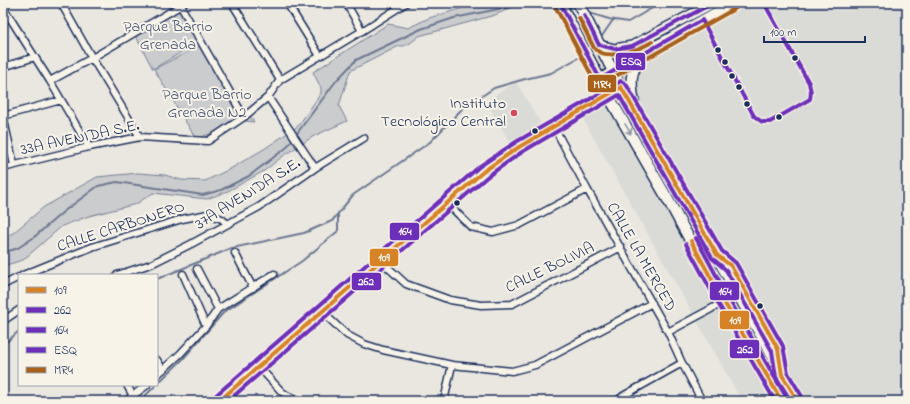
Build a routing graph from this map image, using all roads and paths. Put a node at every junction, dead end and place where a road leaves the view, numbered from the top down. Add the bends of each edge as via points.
1 (61, 3) edge
2 (232, 3) edge
3 (287, 3) edge
4 (346, 3) edge
5 (406, 3) edge
6 (560, 3) edge
7 (578, 3) edge
8 (713, 3) edge
9 (733, 3) edge
10 (182, 4) edge
11 (3, 7) edge
12 (362, 31) junction
13 (599, 45) junction
14 (650, 49) junction
15 (320, 56) junction
16 (35, 57) junction
17 (92, 58) junction
18 (3, 67) edge
19 (613, 71) junction
20 (600, 79) junction
21 (50, 80) junction
22 (280, 80) junction
23 (621, 87) junction
24 (608, 95) junction
25 (268, 97) junction
26 (61, 100) junction
27 (637, 115) junction
28 (3, 116) edge
29 (244, 117) junction
30 (554, 127) junction
31 (140, 137) junction
32 (364, 138) dead end
33 (89, 147) junction
34 (14, 165) junction
35 (3, 168) edge
36 (315, 168) junction
37 (587, 189) junction
38 (447, 203) junction
39 (227, 224) junction
40 (620, 247) junction
41 (235, 253) dead end
42 (381, 260) junction
43 (197, 269) dead end
44 (40, 272) edge
45 (29, 274) edge
46 (120, 274) edge
47 (182, 274) dead end
48 (274, 274) dead end
49 (18, 278) edge
50 (3, 285) edge
51 (253, 288) junction
52 (724, 302) junction
53 (652, 303) junction
54 (218, 309) junction
55 (18, 311) edge
56 (322, 312) junction
57 (3, 321) edge
58 (206, 326) junction
59 (668, 332) junction
60 (158, 362) edge
61 (682, 363) junction
62 (452, 365) junction
63 (258, 366) junction
64 (163, 370) junction
65 (158, 374) edge
66 (128, 386) edge
67 (145, 386) edge
68 (133, 396) junction
69 (126, 401) edge
70 (219, 401) edge
71 (297, 401) edge
72 (444, 401) edge
73 (617, 401) edge
74 (702, 401) edge
75 (782, 401) edge
76 (798, 401) edge

1 - 17 street
2 - 22 street
3 - 15 street
4 - 12 street
5 - 12 street, 33A AVENIDA S.E.
6 - 20 main road
7 - 13 main road
8 - 13 main road via 632,46 615,49
9 - 14 main road
10 - 17 street
10 - 29 street
11 - 16 street
12 - 15 street, 33A AVENIDA S.E.
13 - 19 main road
14 - 19 main road
14 - 27 main road via 637,62 632,75
15 - 22 street, 33A AVENIDA S.E.
16 - 18 street
16 - 21 street
17 - 21 street
17 - 31 street
19 - 20 main road
19 - 23 main road
20 - 24 main road
21 - 26 street
22 - 25 street, 33A AVENIDA S.E.
23 - 24 street
23 - 27 main road
24 - 30 street
24 -> 52 main road
25 - 29 street, 33A AVENIDA S.E.
25 - 36 street, 37A AVENIDA S.E.
26 - 28 street
26 - 33 street
27 - 76 main road
28 - 34 street
29 - 31 street, 33A AVENIDA S.E. via 208,141
30 - 37 street, CALLE LA MERCED
30 - 38 street via 484,171
31 - 33 street, 33A AVENIDA S.E.
32 - 36 street
33 - 34 street, 33A AVENIDA S.E.
34 - 35 street, 33A AVENIDA S.E.
36 - 39 street, 37A AVENIDA S.E. via 259,207
37 - 38 street via 520,225 493,232 471,227
37 - 40 street, CALLE LA MERCED
38 - 42 street
39 - 44 street, CALLE CARBONERO via 222,219 208,214 182,219 92,247
39 - 46 street, 37A AVENIDA S.E. via 151,264
40 - 42 street, CALLE BOLIVIA via 512,304 481,305 450,300 406,284
40 - 53 street, CALLE LA MERCED
41 - 51 street
42 - 56 street
43 - 54 street
44 - 45 street, CALLE CARBONERO
47 - 58 street
48 - 51 street
49 - 50 street
51 - 54 street
52 - 59 street
52 - 75 main road
53 - 59 street, CALLE LA MERCED
53 - 62 street via 535,365 512,371
54 - 58 street
55 - 57 street
56 - 62 street via 347,335 364,344
56 - 63 street
58 - 64 street
59 - 61 street, CALLE LA MERCED
60 - 64 street
61 - 73 street
61 - 74 street, CALLE LA MERCED
62 - 72 street
63 - 70 street
63 - 71 street via 282,392
64 - 65 street
66 - 68 street
67 - 68 street
68 - 69 street

